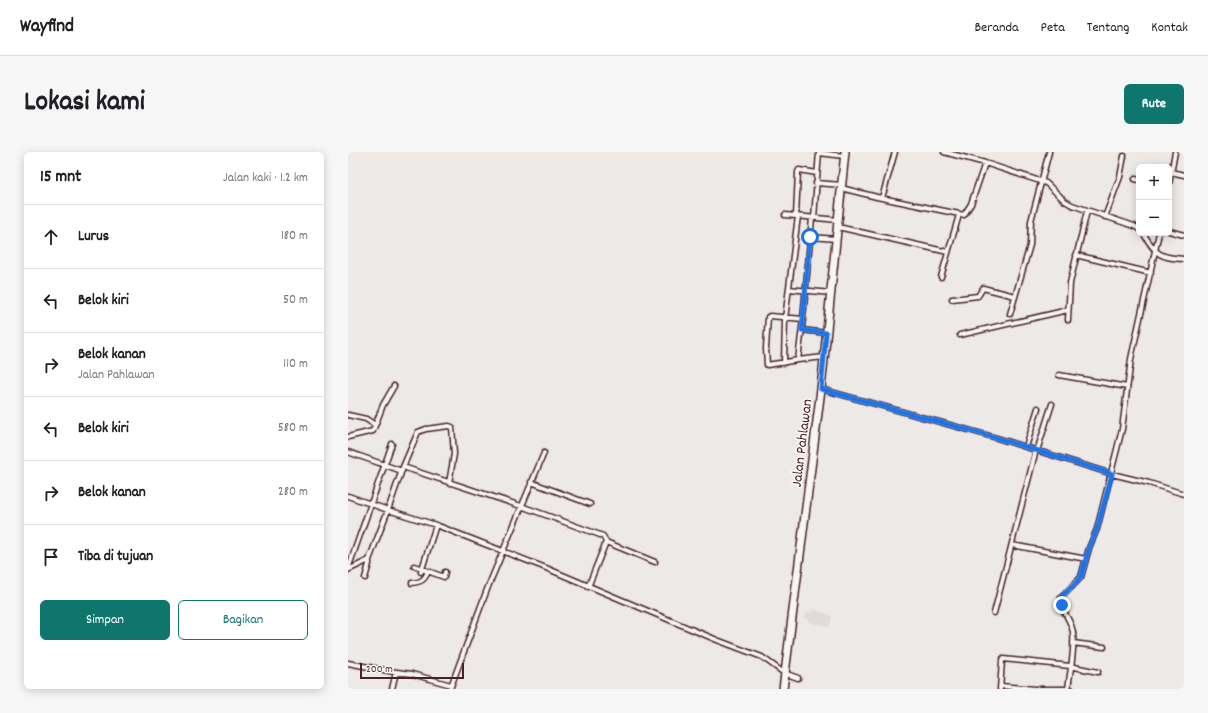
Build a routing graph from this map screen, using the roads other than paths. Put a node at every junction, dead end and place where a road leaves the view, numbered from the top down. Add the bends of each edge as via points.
1 (819, 152) edge
2 (895, 152) edge
3 (944, 152) edge
4 (970, 152) edge
5 (1049, 152) edge
6 (1175, 152) edge
7 (844, 154) edge
8 (1124, 156) dead end
9 (968, 158) junction
10 (985, 163) junction
11 (1172, 167) edge
12 (1172, 172) edge
13 (817, 173) junction
14 (1184, 175) edge
15 (1042, 181) junction
16 (816, 183) junction
17 (842, 187) junction
18 (882, 198) junction
19 (1087, 211) junction
20 (785, 215) dead end
21 (959, 215) junction
22 (797, 216) junction
23 (1105, 217) junction
24 (813, 218) junction
25 (838, 224) junction
26 (1136, 227) edge
27 (1172, 232) edge
28 (1184, 234) edge
29 (1145, 236) edge
30 (1159, 236) edge
31 (810, 237) junction
32 (836, 239) junction
33 (948, 252) junction
34 (1156, 252) junction
35 (1076, 256) junction
36 (1184, 259) edge
37 (1151, 273) junction
38 (940, 276) dead end
39 (789, 288) junction
40 (806, 290) junction
41 (831, 293) junction
42 (1015, 296) junction
43 (952, 299) dead end
44 (1068, 310) junction
45 (1010, 314) dead end
46 (785, 319) junction
47 (803, 319) junction
48 (1068, 320) dead end
49 (802, 330) junction
50 (826, 333) junction
51 (960, 334) dead end
52 (824, 357) junction
53 (798, 360) junction
54 (784, 363) junction
55 (1059, 375) dead end
56 (394, 386) dead end
57 (1128, 387) junction
58 (821, 389) junction
59 (1052, 404) dead end
60 (1038, 408) dead end
61 (348, 414) edge
62 (375, 425) junction
63 (348, 437) edge
64 (392, 444) dead end
65 (1026, 447) junction
66 (1037, 450) junction
67 (348, 452) edge
68 (544, 453) dead end
69 (384, 466) junction
70 (402, 469) junction
71 (1112, 474) junction
72 (531, 482) junction
73 (449, 483) junction
74 (1184, 494) edge
75 (348, 496) edge
76 (370, 504) junction
77 (590, 504) dead end
78 (521, 506) junction
79 (388, 510) junction
80 (436, 525) junction
81 (606, 542) junction
82 (1012, 545) junction
83 (503, 552) junction
84 (1086, 559) junction
85 (368, 560) junction
86 (655, 562) dead end
87 (414, 566) dead end
88 (348, 570) edge
89 (421, 570) junction
90 (428, 571) junction
91 (445, 572) dead end
92 (365, 578) dead end
93 (412, 583) dead end
94 (588, 587) junction
95 (994, 613) dead end
96 (1073, 643) junction
97 (1104, 647) dead end
98 (348, 663) edge
99 (1070, 666) junction
100 (396, 672) junction
101 (1098, 672) dead end
102 (784, 673) junction
103 (798, 678) dead end
104 (450, 687) edge
105 (1000, 688) edge
106 (392, 689) edge
107 (783, 689) edge
108 (1068, 689) edge
109 (1071, 689) edge

1 - 7 street
1 - 13 street
2 - 18 street
3 - 9 street
4 - 9 street
5 - 15 street
6 - 11 street
7 - 17 main road, Jalan Pahlawan
8 - 23 street via 1120,177
9 - 10 street
10 - 15 street
10 - 21 street via 967,212
12 - 14 street
13 - 16 street
13 - 22 street via 799,170 798,172
15 - 19 street via 1052,187 1065,201
15 - 42 street via 1030,224 1030,245
16 - 17 street
16 - 24 street
17 - 18 street
17 - 25 main road, Jalan Pahlawan
18 - 21 street
19 - 23 street
19 - 35 street
20 - 22 street
21 - 33 street
22 - 24 street
22 - 39 street
23 - 26 street
24 - 25 street
24 - 31 street
25 - 32 main road, Jalan Pahlawan
25 - 33 street
27 - 28 street
29 - 34 street
30 - 34 street
31 - 32 street
31 - 40 street
32 - 41 main road, Jalan Pahlawan
33 - 38 street
34 - 36 street via 1163,256
34 - 37 street
35 - 37 street
35 - 44 street
37 - 57 street via 1132,355
39 - 40 street
39 - 46 street
40 - 41 street
40 - 47 street
41 - 50 main road, Jalan Pahlawan
42 - 43 street via 983,288 978,296
42 - 45 street
44 - 48 street
44 - 51 street
46 - 47 street
46 - 54 street
46 - 54 street via 769,317 766,348 767,365
47 - 49 street
49 - 50 street
49 - 53 street
50 - 52 main road, Jalan Pahlawan
52 - 53 street
52 - 58 main road, Jalan Pahlawan
53 - 54 street
55 - 57 street
56 - 62 street
57 - 71 street
58 - 65 street
58 - 102 main road, Jalan Pahlawan
59 - 66 street
60 - 65 street
61 - 62 street via 366,418
62 - 63 street via 372,432
64 - 69 street
65 - 66 street
66 - 71 street
66 - 82 street
67 - 69 street
68 - 72 street
69 - 70 street
69 - 76 street
70 - 73 street
70 - 73 street via 418,432 449,426 452,427 454,454
70 - 79 street
71 - 74 street
71 - 84 street
72 - 77 street
72 - 78 street
73 - 78 street
75 - 76 street
76 - 79 street
76 - 88 street
78 - 81 street via 603,536
78 - 83 street
79 - 80 street
79 - 85 street
80 - 83 street
80 - 89 street
81 - 86 street
81 - 94 street
82 - 84 street
82 - 95 street
83 - 94 street
83 - 104 street
84 - 96 street via 1081,577 1061,598 1071,623
85 - 88 street
85 - 92 street
87 - 89 street
89 - 90 street
90 - 91 street via 444,577
90 - 93 street via 423,581
94 - 102 street via 734,648 762,657
96 - 97 street
96 - 99 street
98 - 100 street
99 - 101 street
99 - 105 street via 1004,659
99 - 108 street
100 - 104 street via 412,674
100 - 106 street
102 - 103 street
102 - 107 main road, Jalan Pahlawan
105 - 108 street
108 - 109 street

